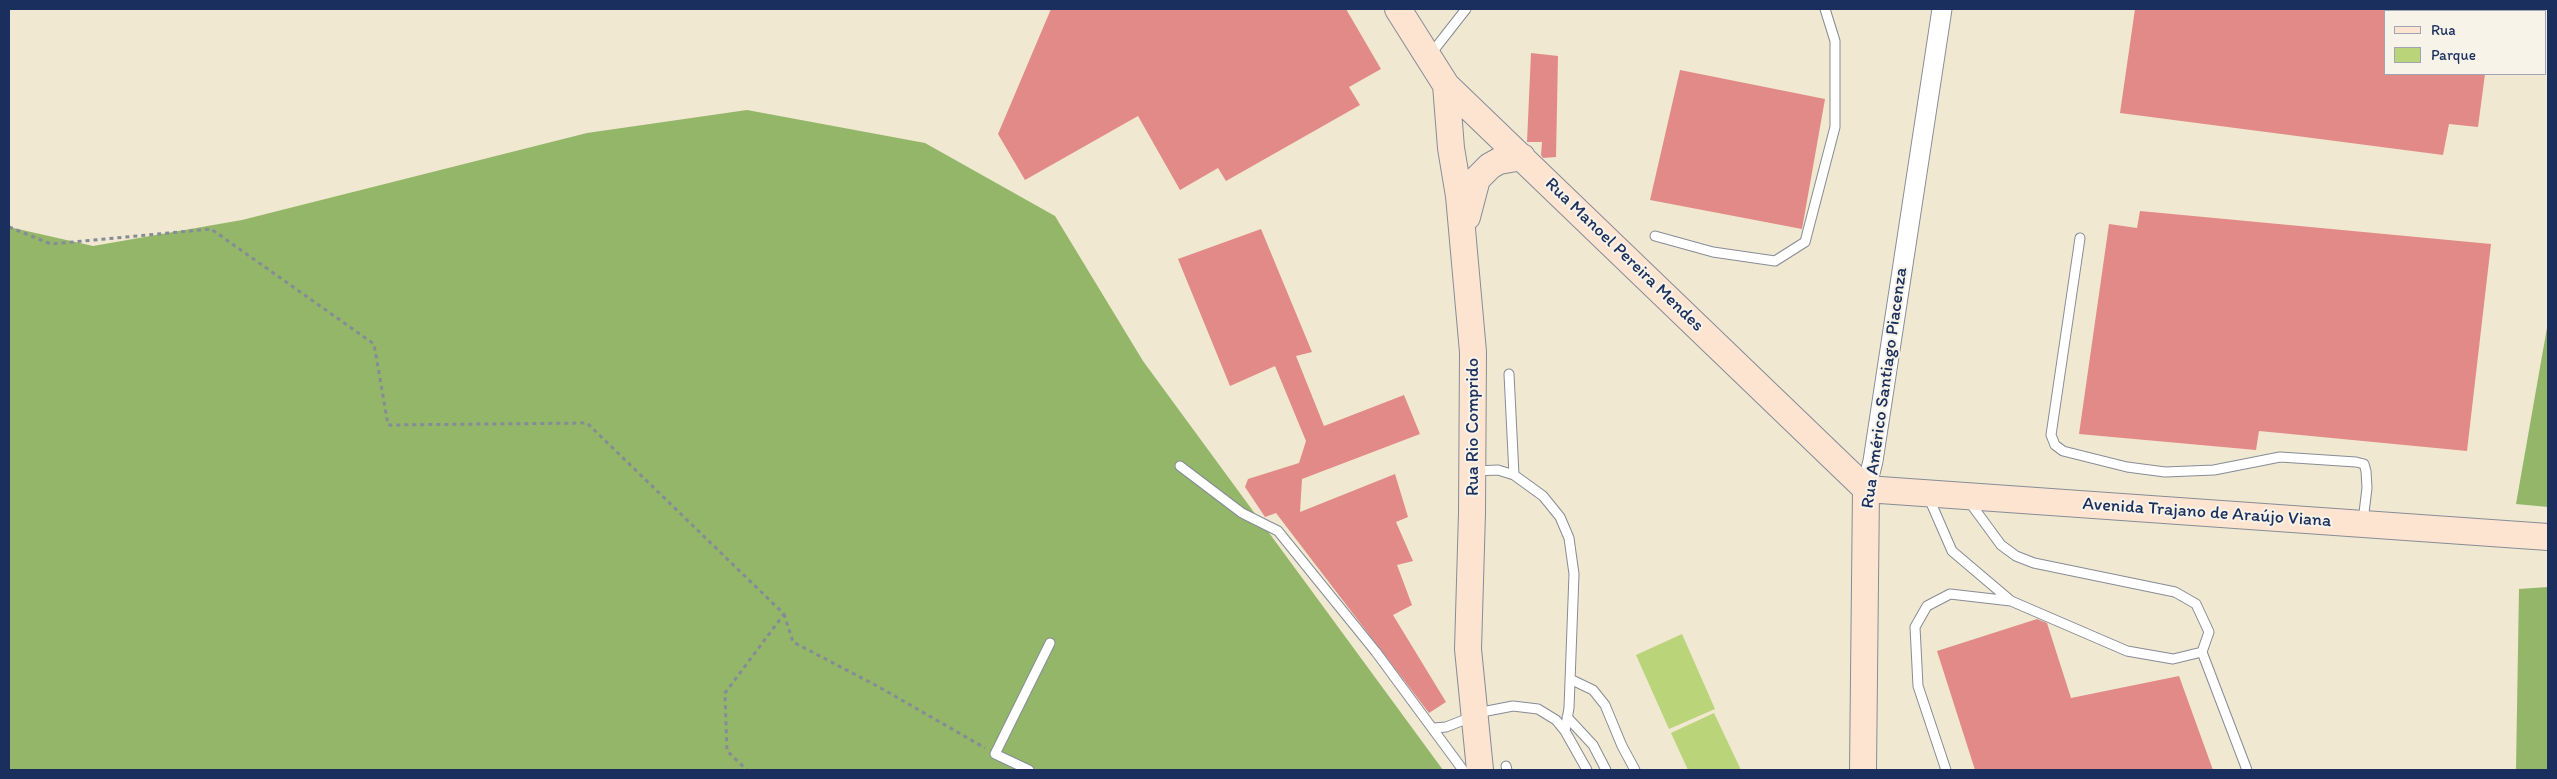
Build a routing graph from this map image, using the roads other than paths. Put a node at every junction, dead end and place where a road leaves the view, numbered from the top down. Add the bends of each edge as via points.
1 (1398, 9) edge
2 (1466, 9) edge
3 (1825, 9) edge
4 (1942, 9) edge
5 (1429, 57) junction
6 (1446, 85) junction
7 (1522, 157) junction
8 (1655, 236) dead end
9 (1463, 237) junction
10 (2080, 238) dead end
11 (1510, 374) dead end
12 (1180, 466) dead end
13 (1472, 472) junction
14 (1514, 475) junction
15 (1866, 489) junction
16 (1927, 493) junction
17 (1964, 496) junction
18 (2363, 524) junction
19 (2548, 537) edge
20 (2011, 601) junction
21 (1050, 644) dead end
22 (2202, 652) junction
23 (1570, 679) junction
24 (1474, 714) junction
25 (1567, 717) junction
26 (1434, 728) junction
27 (1565, 731) junction
28 (1029, 770) edge
29 (1463, 770) edge
30 (1480, 770) edge
31 (1586, 770) edge
32 (1606, 770) edge
33 (1635, 770) edge
34 (1863, 770) edge
35 (1946, 770) edge
36 (2248, 770) edge

1 - 5 street, Rua Manoel Pereira Mendes
2 - 5 lane
3 - 8 lane via 1835,41 1835,127 1805,242 1775,261 1713,252
4 - 15 street, Rua Américo Santiago Piacenza via 1873,461
5 - 6 street, Rua Manoel Pereira Mendes
6 - 7 street, Rua Manoel Pereira Mendes
6 - 9 street, Rua Rio Comprido
7 - 9 street via 1499,161 1477,179
7 - 15 street, Rua Manoel Pereira Mendes
9 - 13 street, Rua Rio Comprido via 1473,352
10 - 18 lane via 2051,435 2055,445 2063,451 2127,467 2165,472 2214,470 2280,457 2364,464 2367,488
11 - 14 lane
12 - 26 lane via 1242,513 1278,531
13 - 14 lane via 1498,470
13 - 24 street, Rua Rio Comprido via 1468,649
14 - 23 lane via 1544,496 1560,517 1569,538 1574,574
15 - 16 street, Avenida Trajano de Araújo Viana
15 - 34 street, Rua Américo Santiago Piacenza
16 - 17 street, Avenida Trajano de Araújo Viana
16 - 20 lane via 1952,551
17 - 18 street, Avenida Trajano de Araújo Viana
17 - 22 lane via 2001,545 2016,556 2034,563 2175,592 2196,604 2209,632
18 - 19 street, Avenida Trajano de Araújo Viana
20 - 22 lane via 2127,651 2173,659
20 - 35 lane via 1950,594 1926,606 1916,627 1918,686
21 - 28 lane via 994,754
22 - 36 lane
23 - 25 lane
23 - 33 lane via 1593,690 1605,705
24 - 26 lane via 1465,720
24 - 27 lane via 1513,706 1538,709 1556,720
24 - 30 street, Rua Rio Comprido
25 - 27 lane
25 - 32 lane via 1593,745
26 - 29 lane
27 - 31 lane

